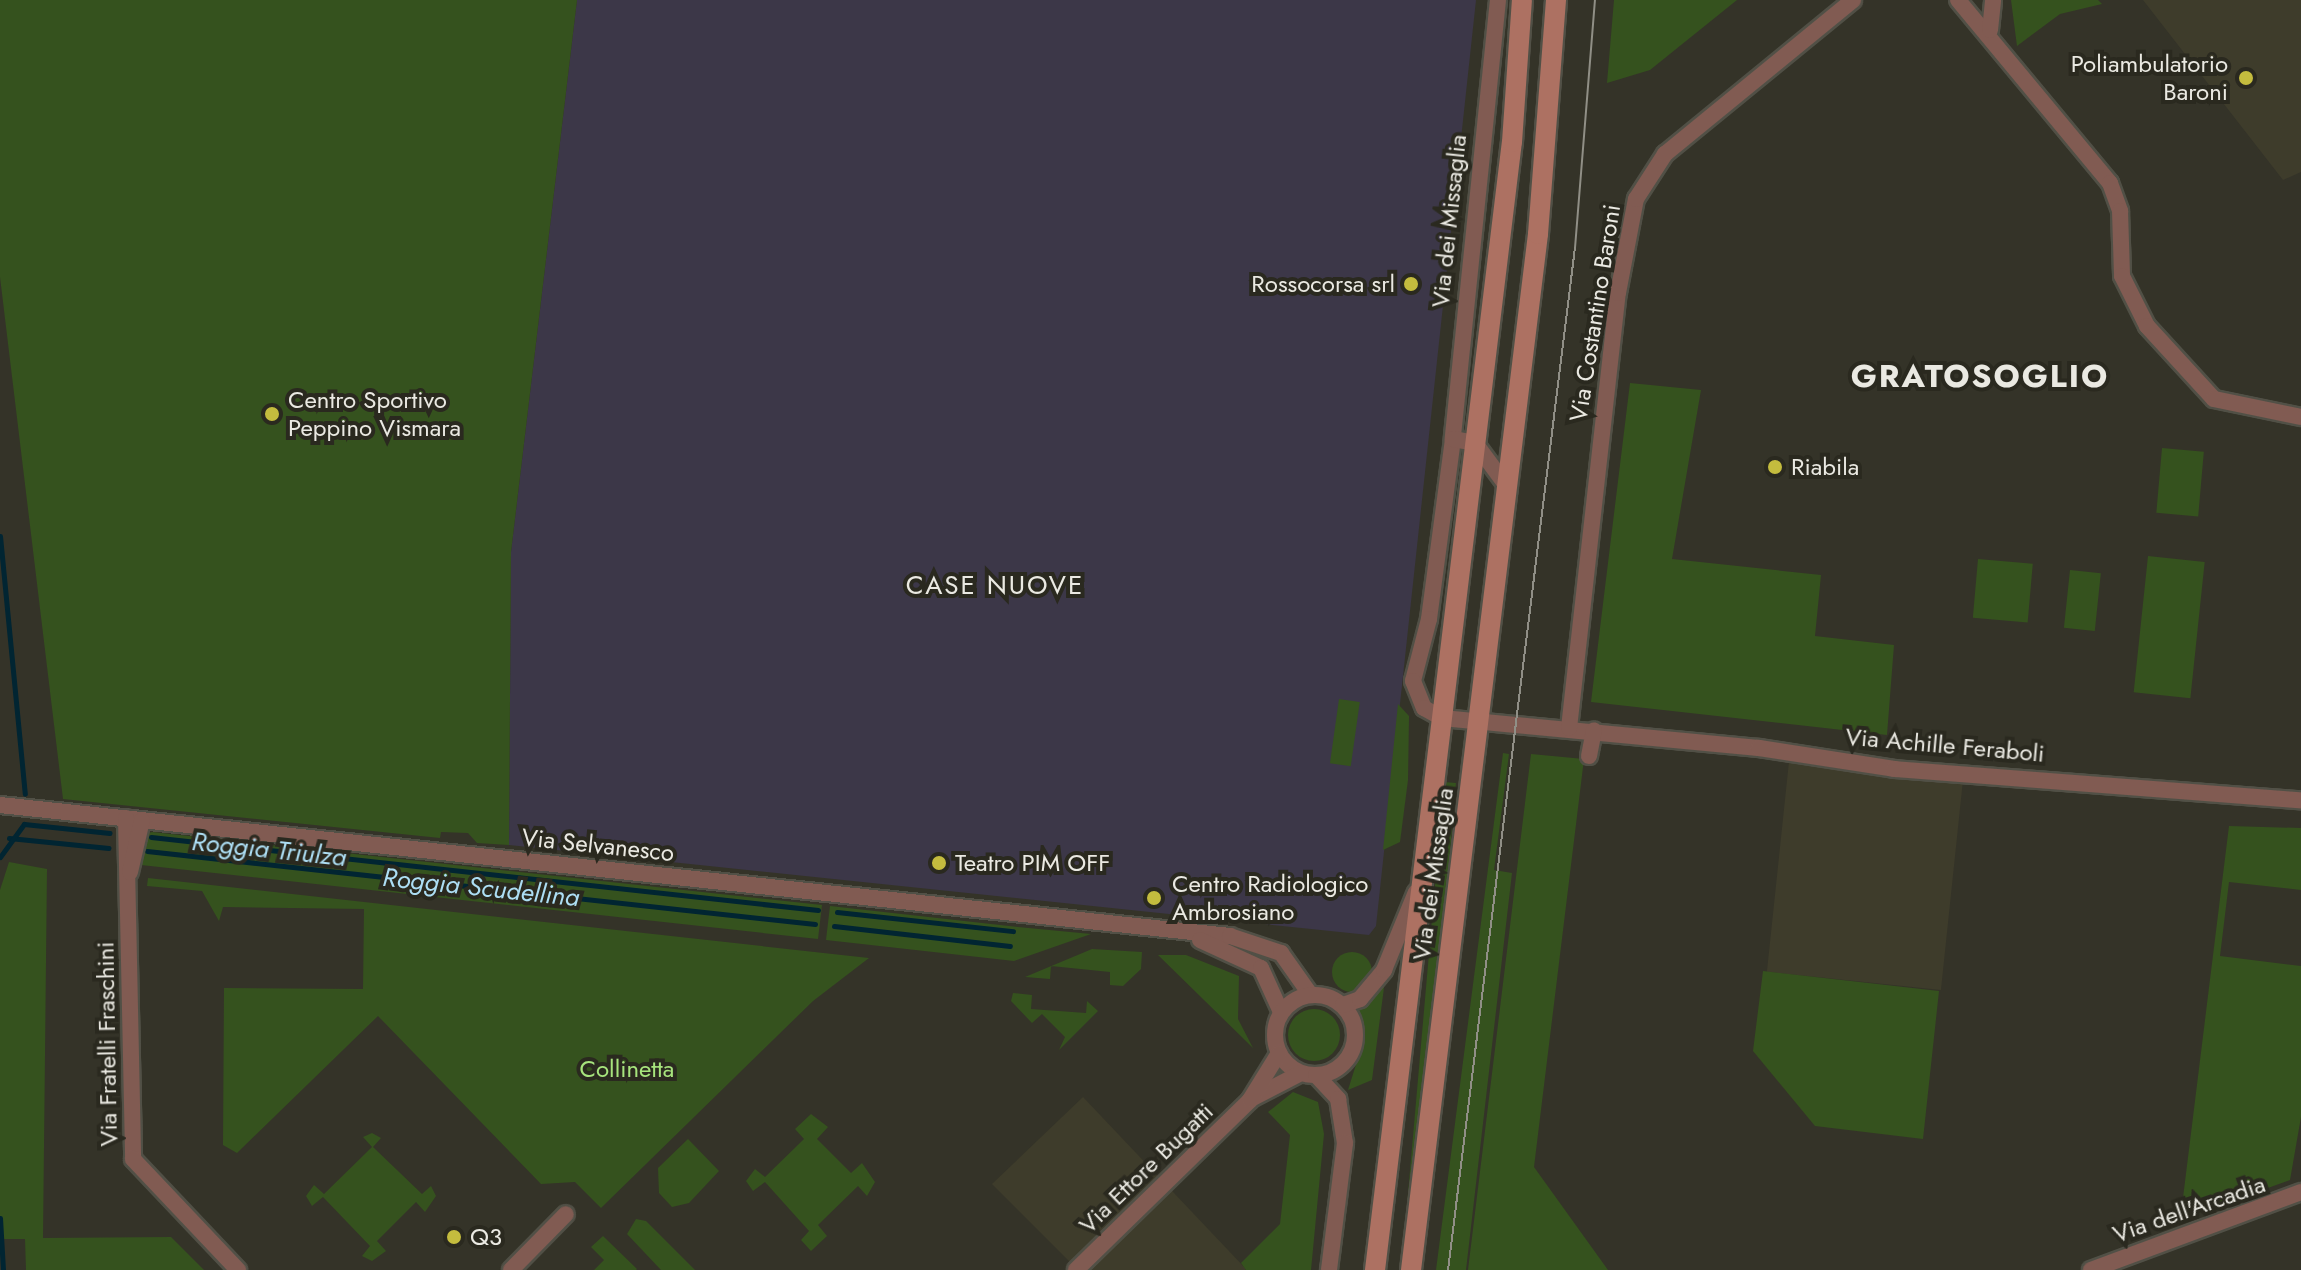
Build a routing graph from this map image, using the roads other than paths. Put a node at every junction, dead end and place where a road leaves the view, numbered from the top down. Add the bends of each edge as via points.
1 (1498, 0) edge
2 (1522, 0) edge
3 (1556, 0) edge
4 (1853, 0) edge
5 (1958, 0) edge
6 (1993, 0) edge
7 (1990, 30) junction
8 (2301, 417) edge
9 (1453, 439) junction
10 (1475, 443) junction
11 (1506, 485) junction
12 (1442, 718) junction
13 (1478, 722) junction
14 (1569, 728) junction
15 (1594, 730) junction
16 (1589, 756) dead end
17 (2301, 800) edge
18 (0, 805) edge
19 (134, 819) junction
20 (1421, 879) junction
21 (1191, 937) junction
22 (1310, 994) junction
23 (1343, 1005) junction
24 (1281, 1012) junction
25 (1279, 1053) junction
26 (1343, 1064) junction
27 (1308, 1074) junction
28 (1338, 1099) junction
29 (1250, 1100) junction
30 (2301, 1192) edge
31 (566, 1214) dead end
32 (238, 1270) edge
33 (511, 1270) edge
34 (1076, 1270) edge
35 (1329, 1270) edge
36 (1375, 1270) edge
37 (1411, 1270) edge
38 (2091, 1270) edge

1 - 9 street, Via dei Missaglia
2 - 10 main road, Via dei Missaglia
3 - 11 main road, Via dei Missaglia via 1538,234
4 - 14 street, Via Costantino Baroni via 1665,154 1636,199 1616,309
5 - 7 street
6 - 7 street
7 - 8 street via 2110,183 2120,211 2122,276 2147,326 2214,399
9 - 10 street
9 - 12 street, Via dei Missaglia via 1412,688 1424,708
10 - 11 street
10 - 12 main road, Via dei Missaglia
11 - 13 main road, Via dei Missaglia
12 - 13 street, Via Achille Feraboli
12 - 20 main road, Via dei Missaglia
13 - 14 street, Via Achille Feraboli
13 - 37 main road, Via dei Missaglia
14 - 15 street, Via Achille Feraboli
15 - 16 street
15 - 17 street, Via Achille Feraboli via 1894,769
18 - 19 street, Via Selvanesco
19 - 21 street, Via Selvanesco
19 - 32 street, Via Fratelli Fraschini via 133,1159
20 - 23 street via 1384,970 1360,999
20 - 36 main road, Via dei Missaglia
21 - 22 street, Via Selvanesco via 1264,943 1281,953
21 - 24 street, Via Selvanesco via 1261,968
22 - 23 street
22 - 24 street
23 - 26 street via 1355,1037
24 - 25 street via 1274,1034
25 - 27 street
25 - 29 street, Via Ettore Bugatti
26 - 27 street
26 - 28 street
27 - 28 street
27 - 29 street, Via Ettore Bugatti
28 - 35 street via 1345,1143
29 - 34 street, Via Ettore Bugatti
30 - 38 street, Via dell'Arcadia
31 - 33 street

